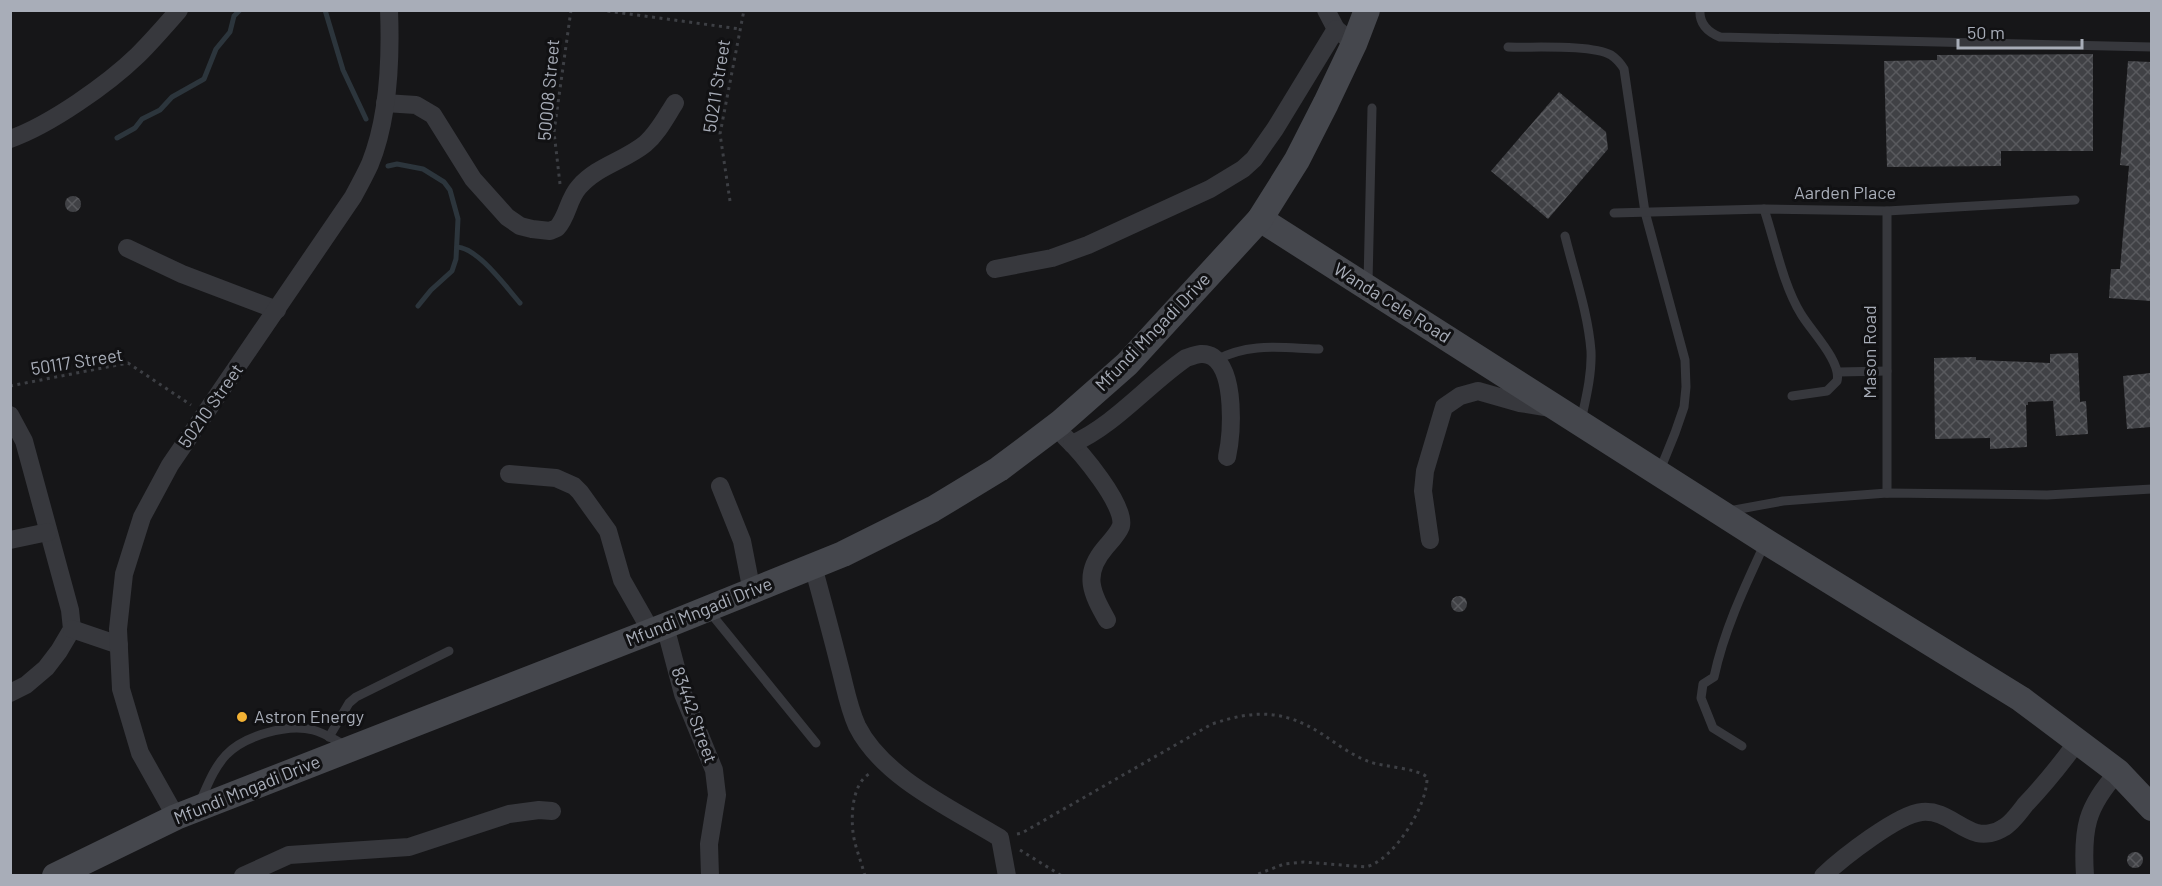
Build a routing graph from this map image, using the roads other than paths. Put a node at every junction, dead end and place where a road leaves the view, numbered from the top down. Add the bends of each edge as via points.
1 (179, 10) edge
2 (389, 10) edge
3 (1326, 10) edge
4 (1367, 10) edge
5 (1700, 10) edge
6 (1345, 37) junction
7 (1508, 47) dead end
8 (2151, 47) edge
9 (385, 103) junction
10 (675, 103) dead end
11 (1372, 108) dead end
12 (10, 139) edge
13 (2075, 200) dead end
14 (1764, 209) junction
15 (1887, 211) junction
16 (1646, 212) junction
17 (1614, 213) dead end
18 (1260, 219) junction
19 (1565, 236) dead end
20 (127, 248) dead end
21 (995, 269) dead end
22 (1368, 288) junction
23 (277, 310) junction
24 (1319, 350) dead end
25 (1216, 360) junction
26 (1887, 371) junction
27 (1839, 372) junction
28 (1792, 396) dead end
29 (1558, 409) junction
30 (10, 415) edge
31 (1581, 423) junction
32 (1064, 435) junction
33 (1227, 457) dead end
34 (1659, 472) junction
35 (509, 474) dead end
36 (720, 486) dead end
37 (2151, 489) edge
38 (1887, 493) junction
39 (1722, 513) junction
40 (48, 531) junction
41 (10, 540) edge
42 (1430, 540) dead end
43 (1765, 542) junction
44 (813, 566) junction
45 (752, 592) junction
46 (708, 610) junction
47 (1107, 620) dead end
48 (72, 629) junction
49 (658, 629) junction
50 (119, 645) junction
51 (449, 651) dead end
52 (10, 693) edge
53 (2077, 742) junction
54 (340, 743) junction
55 (816, 743) dead end
56 (1742, 746) dead end
57 (2118, 772) junction
58 (2151, 808) edge
59 (552, 811) dead end
60 (187, 813) junction
61 (56, 876) edge
62 (243, 876) edge
63 (710, 876) edge
64 (1007, 876) edge
65 (1823, 876) edge
66 (2085, 876) edge

1 - 12 street via 137,56 88,94 53,118
2 - 9 street, 50210 Street
3 - 6 street
4 - 6 street
5 - 8 lane via 1707,30 1726,38
6 - 18 street via 1297,160
6 - 21 street via 1243,169 1210,189 1088,245 1052,258
7 - 16 lane via 1576,48 1610,54 1621,64
9 - 10 street via 416,105 433,115 473,179 497,207 520,226 543,231 562,224 574,194 585,181 656,133
9 - 23 street, 50210 Street via 371,161 353,197
11 - 22 lane
13 - 15 lane, Aarden Place
14 - 15 lane, Aarden Place
14 - 16 lane, Aarden Place
14 - 27 lane via 1796,306
15 - 26 lane, Mason Road
16 - 17 lane, Aarden Place
16 - 34 lane via 1686,378 1684,407
18 - 22 street, Wanda Cele Road
18 - 32 street, Mfundi Mngadi Drive
19 - 31 lane via 1591,350
20 - 23 street via 182,274
22 - 29 street, Wanda Cele Road
23 - 50 street, 50210 Street via 170,465 142,517 124,574
24 - 25 lane via 1257,347
25 - 32 street via 1199,354 1186,358 1087,437
25 - 33 street via 1230,397
26 - 27 lane
26 - 38 lane, Mason Road
27 - 28 lane via 1838,381 1827,391
29 - 31 street, Wanda Cele Road
29 - 42 street via 1478,391 1460,396 1444,407 1423,490
30 - 40 street via 24,441
31 - 34 street, Wanda Cele Road
32 - 44 street, Mfundi Mngadi Drive via 933,510
32 - 47 street via 1088,462 1121,518 1121,526 1092,572 1094,597
34 - 39 street, Wanda Cele Road
35 - 49 street, 83442 Street via 556,478 580,492 608,531 622,580
36 - 45 street via 742,541
37 - 38 lane via 2047,495
38 - 39 lane via 1783,501
39 - 43 street, Wanda Cele Road
40 - 41 street
40 - 48 street
43 - 53 street, Wanda Cele Road via 2021,699
43 - 56 lane via 1723,644 1714,677 1702,684 1701,698 1713,728
44 - 45 street, Mfundi Mngadi Drive
44 - 64 street via 847,700 858,728 888,765 938,802 1000,838
45 - 46 street, Mfundi Mngadi Drive
46 - 49 street, Mfundi Mngadi Drive
46 - 55 lane
48 - 50 street
48 - 52 street via 46,668
49 - 54 street, Mfundi Mngadi Drive
49 - 63 street, 83442 Street via 714,770 717,795 709,844
50 - 60 street, 50210 Street via 121,689 140,753
51 - 54 lane via 356,697 349,703
53 - 57 street, Wanda Cele Road
53 - 65 street via 2004,828 1977,833 1950,818 1920,812 1891,825
54 - 60 street, Mfundi Mngadi Drive
54 - 60 lane via 313,730 286,728 237,746 216,768
57 - 58 street, Wanda Cele Road
57 - 66 street via 2090,810 2084,832
59 - 62 street via 509,813 409,847 289,855
60 - 61 street, Mfundi Mngadi Drive

